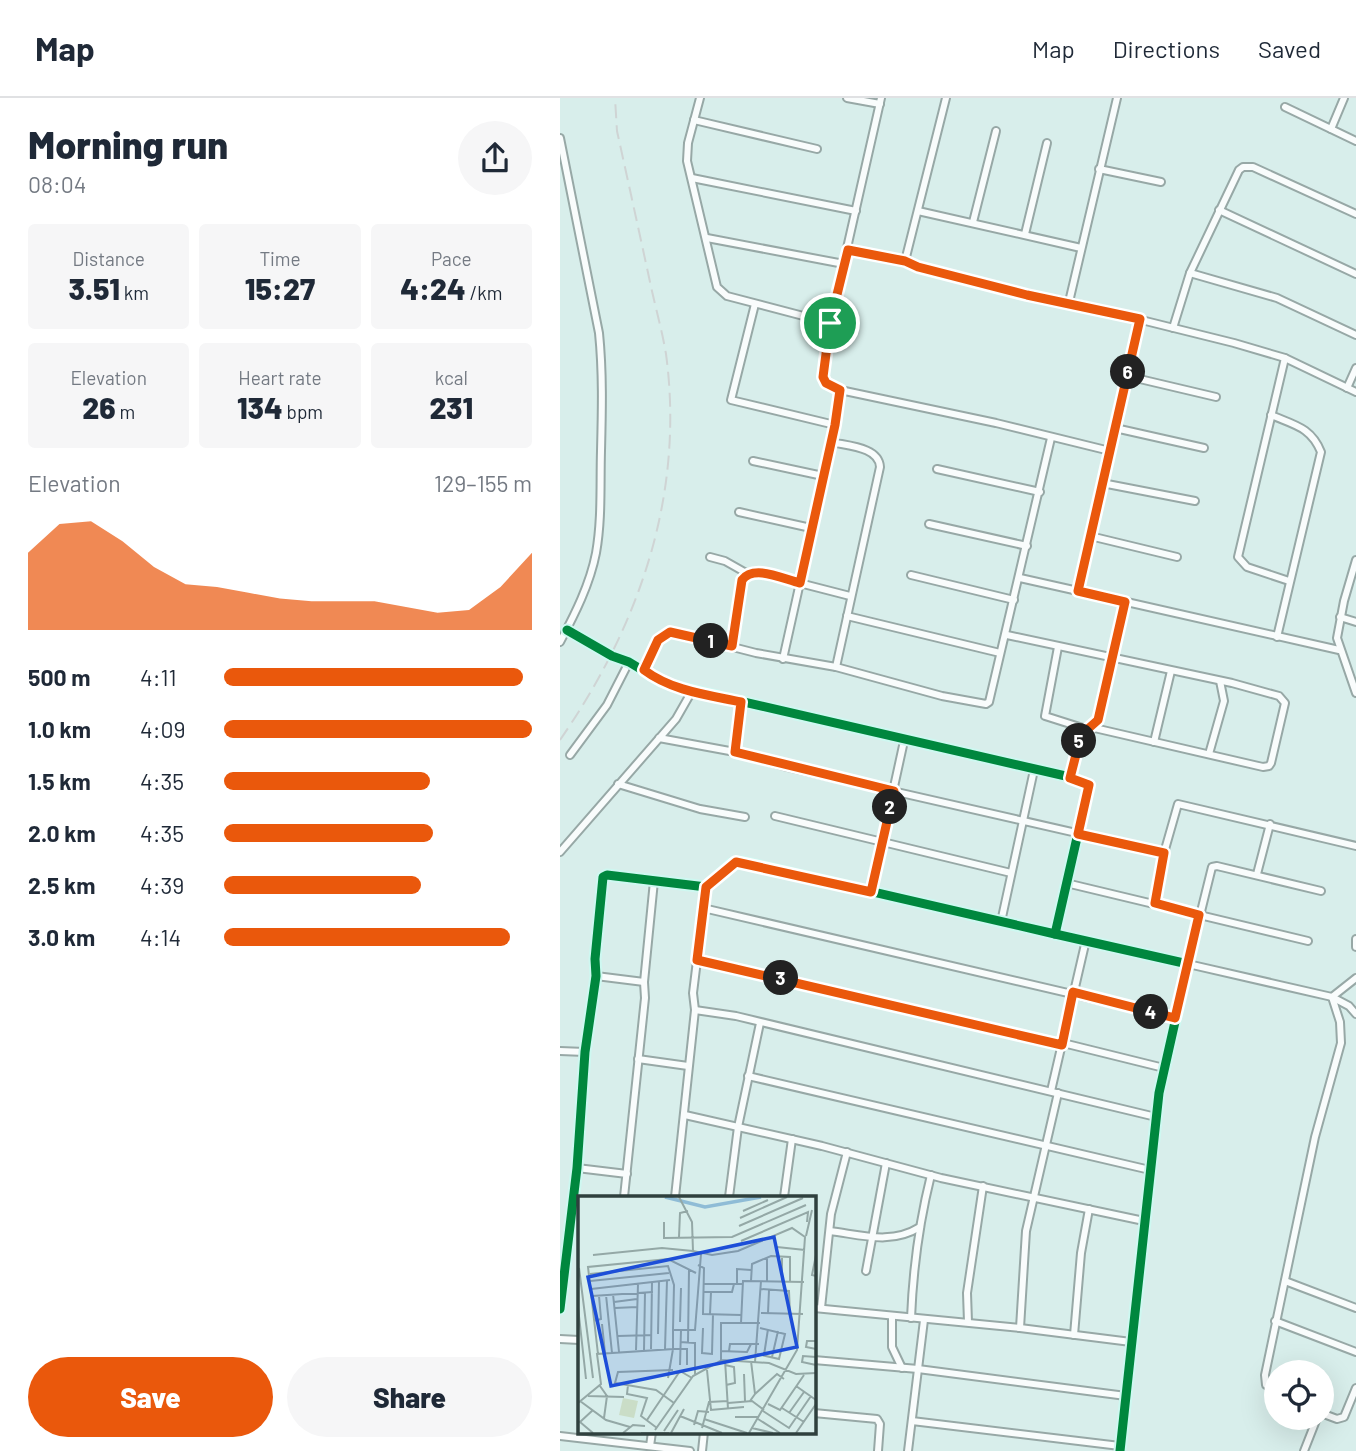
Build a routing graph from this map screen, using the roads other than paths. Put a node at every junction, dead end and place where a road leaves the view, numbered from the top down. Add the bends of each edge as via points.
1 (700, 98) edge
2 (847, 98) edge
3 (946, 98) edge
4 (1106, 98) edge
5 (1344, 98) edge
6 (1116, 99) edge
7 (881, 101) edge
8 (1285, 107) dead end
9 (694, 120) junction
10 (1331, 129) junction
11 (996, 131) dead end
12 (560, 138) edge
13 (1356, 141) edge
14 (1047, 143) dead end
15 (817, 149) dead end
16 (1099, 169) junction
17 (692, 178) junction
18 (1161, 182) dead end
19 (1219, 210) junction
20 (856, 211) junction
21 (918, 211) junction
22 (1356, 214) edge
23 (973, 222) junction
24 (1025, 234) junction
25 (707, 238) junction
26 (1081, 248) junction
27 (848, 250) junction
28 (905, 261) junction
29 (844, 264) junction
30 (1190, 273) junction
31 (1356, 274) edge
32 (1069, 302) junction
33 (755, 304) junction
34 (1140, 319) junction
35 (830, 323) junction
36 (1173, 328) junction
37 (1356, 335) edge
38 (1285, 358) junction
39 (1356, 369) edge
40 (1127, 376) junction
41 (1347, 388) junction
42 (840, 390) junction
43 (1356, 392) edge
44 (1216, 397) dead end
45 (1271, 415) junction
46 (835, 425) junction
47 (1115, 428) junction
48 (1051, 438) junction
49 (831, 442) junction
50 (1204, 448) dead end
51 (1110, 452) junction
52 (753, 461) dead end
53 (937, 469) dead end
54 (823, 476) junction
55 (1102, 483) junction
56 (1040, 492) junction
57 (1195, 501) dead end
58 (739, 512) dead end
59 (929, 524) dead end
60 (811, 528) junction
61 (1090, 536) junction
62 (1027, 546) junction
63 (710, 557) dead end
64 (1177, 557) dead end
65 (1356, 560) edge
66 (748, 574) junction
67 (911, 575) dead end
68 (1020, 578) junction
69 (1289, 581) junction
70 (800, 583) junction
71 (1078, 591) junction
72 (850, 596) junction
73 (1014, 600) junction
74 (1125, 602) junction
75 (847, 616) junction
76 (1340, 617) junction
77 (1356, 622) edge
78 (566, 630) junction
79 (1007, 635) junction
80 (1277, 637) junction
81 (560, 642) edge
82 (732, 646) junction
83 (1058, 647) junction
84 (1339, 650) junction
85 (1000, 653) junction
86 (1113, 658) junction
87 (783, 659) junction
88 (629, 662) junction
89 (836, 667) junction
90 (644, 670) junction
91 (1171, 671) junction
92 (1220, 681) junction
93 (692, 691) junction
94 (1356, 694) edge
95 (741, 702) junction
96 (1088, 728) junction
97 (659, 738) junction
98 (904, 741) junction
99 (1154, 742) junction
100 (735, 752) junction
101 (1209, 754) junction
102 (570, 755) dead end
103 (1034, 771) junction
104 (1070, 778) junction
105 (618, 785) junction
106 (894, 791) junction
107 (775, 816) dead end
108 (745, 817) dead end
109 (1023, 821) junction
110 (1270, 824) junction
111 (1078, 834) junction
112 (882, 841) junction
113 (1356, 846) edge
114 (560, 852) edge
115 (1164, 853) junction
116 (1011, 873) junction
117 (1257, 874) junction
118 (654, 881) junction
119 (1066, 883) junction
120 (706, 887) junction
121 (1321, 891) dead end
122 (871, 892) junction
123 (1155, 903) junction
124 (703, 908) junction
125 (1199, 915) junction
126 (1001, 922) junction
127 (1055, 934) junction
128 (1356, 939) edge
129 (1086, 940) junction
130 (1308, 941) dead end
131 (1356, 947) edge
132 (697, 960) junction
133 (1188, 964) junction
134 (596, 976) junction
135 (1356, 978) edge
136 (644, 982) junction
137 (1073, 992) junction
138 (1332, 997) junction
139 (695, 1010) junction
140 (1356, 1014) edge
141 (1175, 1018) junction
142 (760, 1023) junction
143 (1063, 1044) junction
144 (560, 1051) edge
145 (585, 1052) junction
146 (638, 1059) junction
147 (688, 1066) junction
148 (1164, 1068) junction
149 (748, 1076) junction
150 (1054, 1092) junction
151 (685, 1115) junction
152 (1156, 1117) junction
153 (738, 1127) junction
154 (792, 1139) junction
155 (1047, 1145) junction
156 (847, 1152) junction
157 (886, 1163) junction
158 (577, 1168) junction
159 (1150, 1170) junction
160 (627, 1174) junction
161 (931, 1175) junction
162 (984, 1186) junction
163 (624, 1196) edge
164 (675, 1196) edge
165 (729, 1196) edge
166 (784, 1196) edge
167 (1035, 1197) junction
168 (1089, 1209) junction
169 (1144, 1221) junction
170 (920, 1227) junction
171 (830, 1231) junction
172 (872, 1237) junction
173 (564, 1243) edge
174 (866, 1271) dead end
175 (1285, 1281) junction
176 (818, 1308) edge
177 (1356, 1308) edge
178 (560, 1309) edge
179 (892, 1316) junction
180 (911, 1318) junction
181 (924, 1320) junction
182 (1275, 1321) junction
183 (968, 1322) junction
184 (1020, 1328) junction
185 (1074, 1335) junction
186 (560, 1339) edge
187 (578, 1340) edge
188 (1131, 1342) junction
189 (1356, 1352) edge
190 (816, 1360) edge
191 (1269, 1360) edge
192 (902, 1368) junction
193 (918, 1369) junction
194 (1356, 1388) edge
195 (1126, 1396) junction
196 (816, 1413) edge
197 (1334, 1418) edge
198 (912, 1421) junction
199 (1312, 1430) edge
200 (652, 1434) edge
201 (560, 1436) edge
202 (598, 1436) edge
203 (650, 1446) junction
204 (1120, 1449) edge
205 (690, 1451) edge
206 (878, 1451) edge
207 (908, 1451) edge
208 (1304, 1451) edge

1 - 9 street
2 - 7 street
3 - 21 street
4 - 6 street
5 - 10 street
6 - 16 street
7 - 20 street
8 - 10 street
9 - 15 street
9 - 17 street via 687,153
10 - 13 street
11 - 23 street
12 - 78 street via 602,365 596,553
14 - 24 street
16 - 18 street
16 - 26 street
17 - 20 street
17 - 25 street
19 - 22 street via 1238,170 1249,166
19 - 30 street
19 - 31 street
20 - 27 street
21 - 23 street
21 - 28 street
23 - 24 street
24 - 26 street
25 - 29 street
25 - 33 street via 717,287 727,296
26 - 32 street
27 - 28 street
27 - 29 street
28 - 32 street
29 - 35 street
30 - 36 street
30 - 37 street via 1277,298
32 - 34 street
33 - 35 street
33 - 46 street via 731,400
34 - 36 street
34 - 40 street
35 - 42 street via 823,377
36 - 38 street
38 - 41 street
38 - 45 street
39 - 41 street
40 - 44 street
40 - 47 street
41 - 43 street
42 - 46 street
42 - 48 street
45 - 69 street via 1308,431 1321,452
45 - 69 street via 1238,557 1247,567
46 - 49 street
47 - 50 street
47 - 51 street
48 - 51 street
48 - 56 street
49 - 54 street
49 - 72 street via 874,453 880,459
51 - 55 street
52 - 54 street
53 - 56 street
54 - 60 street
55 - 57 street
55 - 61 street
56 - 62 street
58 - 60 street
59 - 62 street
60 - 70 street
61 - 64 street
61 - 71 street
62 - 68 street
63 - 66 street
65 - 76 street
66 - 70 street via 757,572
66 - 82 street via 742,580
67 - 73 street
68 - 71 street
68 - 73 street
69 - 80 street
70 - 72 street
70 - 87 street
71 - 74 street
72 - 75 street
73 - 79 street
74 - 80 street
74 - 86 street
75 - 85 street
75 - 89 street
76 - 77 street
76 - 84 street
78 - 81 street
78 - 88 street
79 - 83 street
79 - 85 street
80 - 84 street
82 - 87 street
82 - 90 street via 670,632 658,640
83 - 86 street
83 - 96 street via 1045,716
84 - 94 street
85 - 89 street via 986,704
86 - 91 street
86 - 96 street via 1098,720
87 - 89 street
88 - 90 street
88 - 102 street via 607,705
90 - 93 street
91 - 92 street
91 - 99 street
92 - 101 street via 1224,701
92 - 101 street via 1279,696 1285,703 1269,766
93 - 95 street
93 - 97 street
95 - 98 street
95 - 100 street
96 - 99 street
96 - 104 street via 1081,735
97 - 100 street
97 - 105 street
98 - 103 street
98 - 106 street
99 - 101 street
100 - 106 street
103 - 104 street
103 - 109 street
104 - 111 street via 1089,785
105 - 108 street
105 - 114 street
106 - 109 street
106 - 112 street
107 - 112 street
109 - 111 street
109 - 116 street
110 - 113 street
110 - 115 street via 1178,804
110 - 117 street
111 - 115 street
111 - 119 street
112 - 116 street
112 - 122 street
115 - 123 street
116 - 126 street
117 - 121 street
117 - 125 street via 1212,867
118 - 120 street
118 - 134 street via 603,877
118 - 136 street
119 - 123 street
119 - 127 street
120 - 122 street via 731,864 743,862
120 - 124 street
122 - 126 street
123 - 125 street
124 - 132 street
124 - 137 street
125 - 130 street
125 - 133 street
126 - 127 street
127 - 129 street
128 - 131 street
129 - 133 street
129 - 137 street
132 - 139 street
132 - 143 street
133 - 138 street
133 - 141 street
134 - 136 street
134 - 145 street
135 - 138 street
136 - 146 street
137 - 141 street
137 - 143 street
138 - 140 street
138 - 175 street via 1341,1043 1317,1128
139 - 142 street
139 - 147 street
141 - 148 street
142 - 149 street
142 - 150 street
143 - 148 street
143 - 150 street
144 - 145 street
145 - 158 street
146 - 147 street
146 - 160 street
147 - 151 street
148 - 152 street
149 - 153 street
149 - 155 street
150 - 152 street
150 - 155 street
151 - 153 street
151 - 164 street
152 - 159 street
153 - 154 street
153 - 165 street
154 - 156 street
154 - 166 street
155 - 159 street
155 - 167 street
156 - 157 street
156 - 171 street
157 - 161 street
157 - 172 street
158 - 160 street
158 - 173 street
159 - 169 street
160 - 163 street
161 - 162 street
161 - 170 street
162 - 167 street
162 - 183 street via 967,1293
167 - 168 street
167 - 184 street via 1024,1250
168 - 169 street
168 - 185 street
169 - 188 street
170 - 172 street via 901,1237
170 - 180 street
171 - 172 street
171 - 176 street
172 - 174 street
173 - 178 street
175 - 177 street
175 - 182 street
176 - 179 street
179 - 180 street
179 - 192 street via 892,1347
180 - 181 street
181 - 183 street
181 - 193 street
182 - 189 street
182 - 191 street
183 - 184 street
184 - 185 street
185 - 188 street
186 - 187 street
188 - 195 street
190 - 192 street
192 - 193 street
193 - 195 street
193 - 198 street
194 - 197 street via 1344,1417
195 - 204 street
196 - 206 street via 877,1419
198 - 204 street
198 - 207 street
199 - 208 street
200 - 203 street
201 - 202 street
202 - 203 street
203 - 205 street

